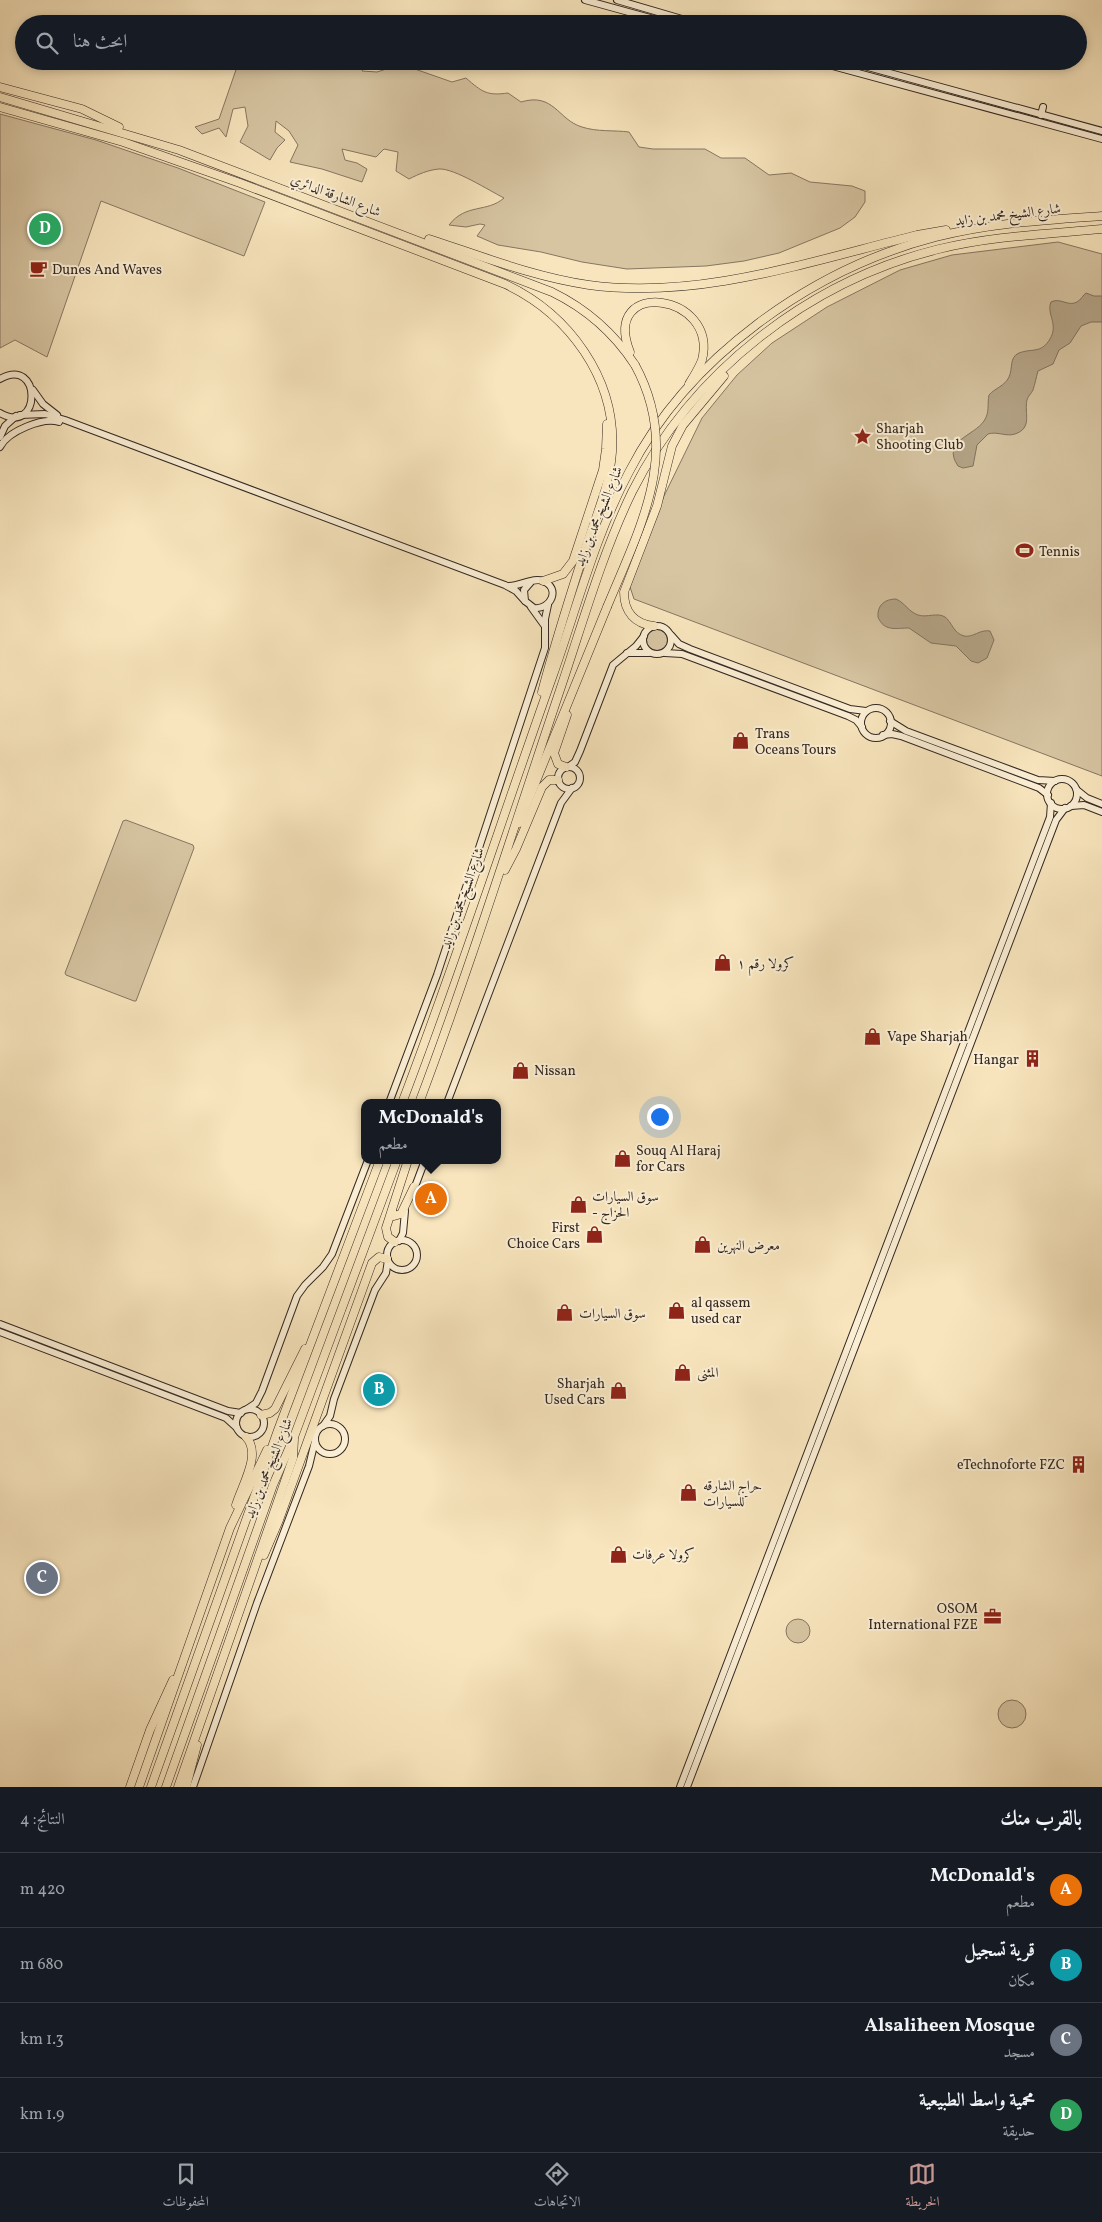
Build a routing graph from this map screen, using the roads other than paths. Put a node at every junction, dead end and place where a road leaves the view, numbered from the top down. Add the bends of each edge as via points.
1 (585, 0) edge
2 (617, 0) edge
3 (639, 15) edge
4 (668, 15) edge
5 (847, 70) edge
6 (879, 70) edge
7 (0, 87) edge
8 (0, 97) edge
9 (0, 106) edge
10 (1040, 107) dead end
11 (1038, 114) junction
12 (1102, 131) edge
13 (127, 133) junction
14 (1102, 139) edge
15 (1102, 216) edge
16 (991, 226) junction
17 (1102, 229) edge
18 (405, 235) junction
19 (742, 352) junction
20 (635, 365) junction
21 (0, 379) edge
22 (600, 383) junction
23 (32, 389) junction
24 (679, 399) junction
25 (0, 413) edge
26 (18, 416) junction
27 (64, 420) junction
28 (74, 423) junction
29 (0, 437) edge
30 (0, 447) edge
31 (543, 581) junction
32 (531, 582) junction
33 (505, 585) junction
34 (525, 601) junction
35 (548, 605) junction
36 (531, 607) junction
37 (654, 626) junction
38 (545, 628) junction
39 (671, 635) junction
40 (644, 636) junction
41 (626, 653) junction
42 (649, 653) junction
43 (665, 653) junction
44 (577, 678) junction
45 (866, 711) junction
46 (890, 720) junction
47 (534, 724) junction
48 (862, 727) junction
49 (883, 736) junction
50 (580, 750) junction
51 (567, 767) junction
52 (579, 774) junction
53 (1055, 781) junction
54 (558, 782) junction
55 (572, 788) junction
56 (1077, 790) junction
57 (1048, 795) junction
58 (561, 803) junction
59 (1050, 803) junction
60 (1102, 804) edge
61 (1068, 807) junction
62 (1102, 812) edge
63 (513, 833) junction
64 (499, 880) junction
65 (430, 1075) junction
66 (391, 1099) edge
67 (404, 1099) edge
68 (421, 1099) edge
69 (424, 1099) edge
70 (448, 1099) edge
71 (366, 1164) edge
72 (378, 1164) edge
73 (396, 1164) edge
74 (407, 1164) edge
75 (423, 1164) edge
76 (414, 1187) junction
77 (392, 1211) junction
78 (403, 1224) junction
79 (397, 1241) junction
80 (412, 1245) junction
81 (388, 1259) junction
82 (400, 1270) junction
83 (384, 1276) junction
84 (877, 1280) junction
85 (0, 1324) edge
86 (0, 1332) edge
87 (311, 1342) junction
88 (261, 1392) junction
89 (183, 1393) junction
90 (167, 1395) junction
91 (332, 1410) junction
92 (244, 1411) junction
93 (261, 1414) junction
94 (323, 1426) junction
95 (337, 1426) junction
96 (237, 1428) junction
97 (278, 1430) junction
98 (246, 1437) junction
99 (294, 1437) junction
100 (315, 1441) junction
101 (328, 1454) junction
102 (308, 1466) junction
103 (230, 1528) junction
104 (252, 1577) junction
105 (181, 1665) junction
106 (205, 1712) junction
107 (130, 1787) edge
108 (139, 1787) edge
109 (151, 1787) edge
110 (166, 1787) edge
111 (178, 1787) edge
112 (186, 1787) edge
113 (193, 1787) edge
114 (680, 1787) edge
115 (687, 1787) edge

1 - 3 street
2 - 4 street
5 - 14 street
6 - 11 street
7 - 13 highway via 82,109
8 - 13 highway, شارع الشارقة الدائري
9 - 22 highway, شارع الشارقة الدائري via 123,142 240,182 511,287 542,305 563,324 581,345
10 - 11 street
11 - 12 street
13 - 18 highway, شارع الشارقة الدائري via 197,156
15 - 16 highway, شارع الشيخ محمد بن زايد
16 - 18 highway via 917,235 722,282 656,288 607,287 558,279 426,238
16 - 24 highway, شارع الشيخ محمد بن زايد via 903,247 821,283 746,333
17 - 19 highway, شارع الشيخ محمد بن زايد via 974,242 902,260 817,298
18 - 20 highway, شارع الشارقة الدائري via 569,300 606,329
19 - 37 highway via 677,436 668,457 657,506 626,585 624,600 629,613 640,623
19 - 63 highway, شارع الشيخ محمد بن زايد via 679,419 632,492 598,580
20 - 24 highway via 623,331 631,312 644,303 656,302 672,305 687,314 698,327 703,352 698,370
20 - 44 highway, bridge via 648,393 655,422 655,472 642,522
21 - 23 street via 18,376
22 - 31 highway via 607,438 600,480 571,565 559,577
22 - 47 highway via 612,428 609,474 549,664
23 - 26 street via 31,404
23 - 27 street via 46,407
24 - 47 highway, شارع الشيخ محمد بن زايد via 647,441 621,486
25 - 26 street
26 - 27 street via 45,414
26 - 29 street via 5,426
27 - 28 street
28 - 30 street via 40,422 10,435
28 - 33 street
31 - 32 street
31 - 35 street via 552,591
32 - 33 street
32 - 34 street via 524,590
33 - 34 street
34 - 36 street
35 - 36 street
35 - 38 street
36 - 38 street
37 - 39 street via 663,627
37 - 40 street
38 - 66 street via 545,648 508,764
39 - 43 street via 672,643
39 - 45 street via 690,649 850,709
40 - 41 street
40 - 42 street via 644,645
41 - 42 street
41 - 50 street via 611,669
42 - 43 street
43 - 48 street via 682,654 848,716
44 - 51 highway via 554,753 558,764
44 - 63 highway via 527,807
45 - 46 street via 879,708
45 - 48 street
46 - 49 street via 890,728
46 - 53 street via 906,731 1038,780
47 - 67 highway, شارع الشيخ محمد بن زايد via 443,994
48 - 49 street via 870,736
49 - 57 street via 901,736 1039,788
50 - 51 street via 575,762
50 - 52 street
51 - 52 street via 574,768
51 - 54 street via 559,772
52 - 55 street via 580,781
53 - 56 street via 1070,781
53 - 57 street
54 - 55 street via 565,788
54 - 58 street
54 - 64 highway via 549,780 542,787 516,850
55 - 58 street
56 - 60 street
56 - 61 street via 1076,799
57 - 59 street
58 - 70 street
59 - 61 street via 1056,807
59 - 84 street via 1050,817
61 - 62 street via 1084,805
61 - 84 street via 1056,820
63 - 64 highway, شارع الشيخ محمد بن زايد
64 - 65 highway, شارع الشيخ محمد بن زايد
65 - 68 highway, شارع الشيخ محمد بن زايد
65 - 69 highway
71 - 88 street via 332,1254 298,1296
72 - 87 highway, شارع الشيخ محمد بن زايد
73 - 99 highway, شارع الشيخ محمد بن زايد
74 - 77 highway
75 - 76 street
76 - 77 highway via 401,1214 394,1216
76 - 78 street
77 - 79 highway via 386,1232 388,1237
78 - 79 street
78 - 80 street
79 - 80 street
79 - 81 street via 388,1251
80 - 82 street via 416,1260
81 - 82 street via 393,1267
81 - 83 street
81 - 104 highway via 377,1258 372,1263 279,1520
82 - 83 street
83 - 91 street via 375,1290
84 - 114 street
84 - 115 street
85 - 89 street
86 - 90 street
87 - 93 highway via 298,1360 276,1407 270,1413
87 - 97 highway, شارع الشيخ محمد بن زايد
88 - 92 street via 254,1404
88 - 93 street via 258,1404
89 - 90 street via 181,1396
89 - 92 street via 228,1411
90 - 96 street via 226,1418
91 - 94 street
91 - 95 street
92 - 93 street
92 - 96 street via 236,1421
93 - 98 street via 264,1423 261,1431
94 - 95 street
94 - 100 street
95 - 101 street via 344,1434 344,1445 337,1452
96 - 98 street
97 - 103 highway
97 - 109 highway, شارع الشيخ محمد بن زايد
98 - 103 highway via 253,1448 253,1458
99 - 104 highway via 293,1458
99 - 110 highway, شارع الشيخ محمد بن زايد via 248,1552
100 - 101 street via 319,1450
100 - 102 street
101 - 102 street
102 - 113 street
103 - 105 highway
104 - 106 highway
105 - 107 highway via 153,1722
105 - 108 highway
106 - 111 highway
106 - 112 highway

